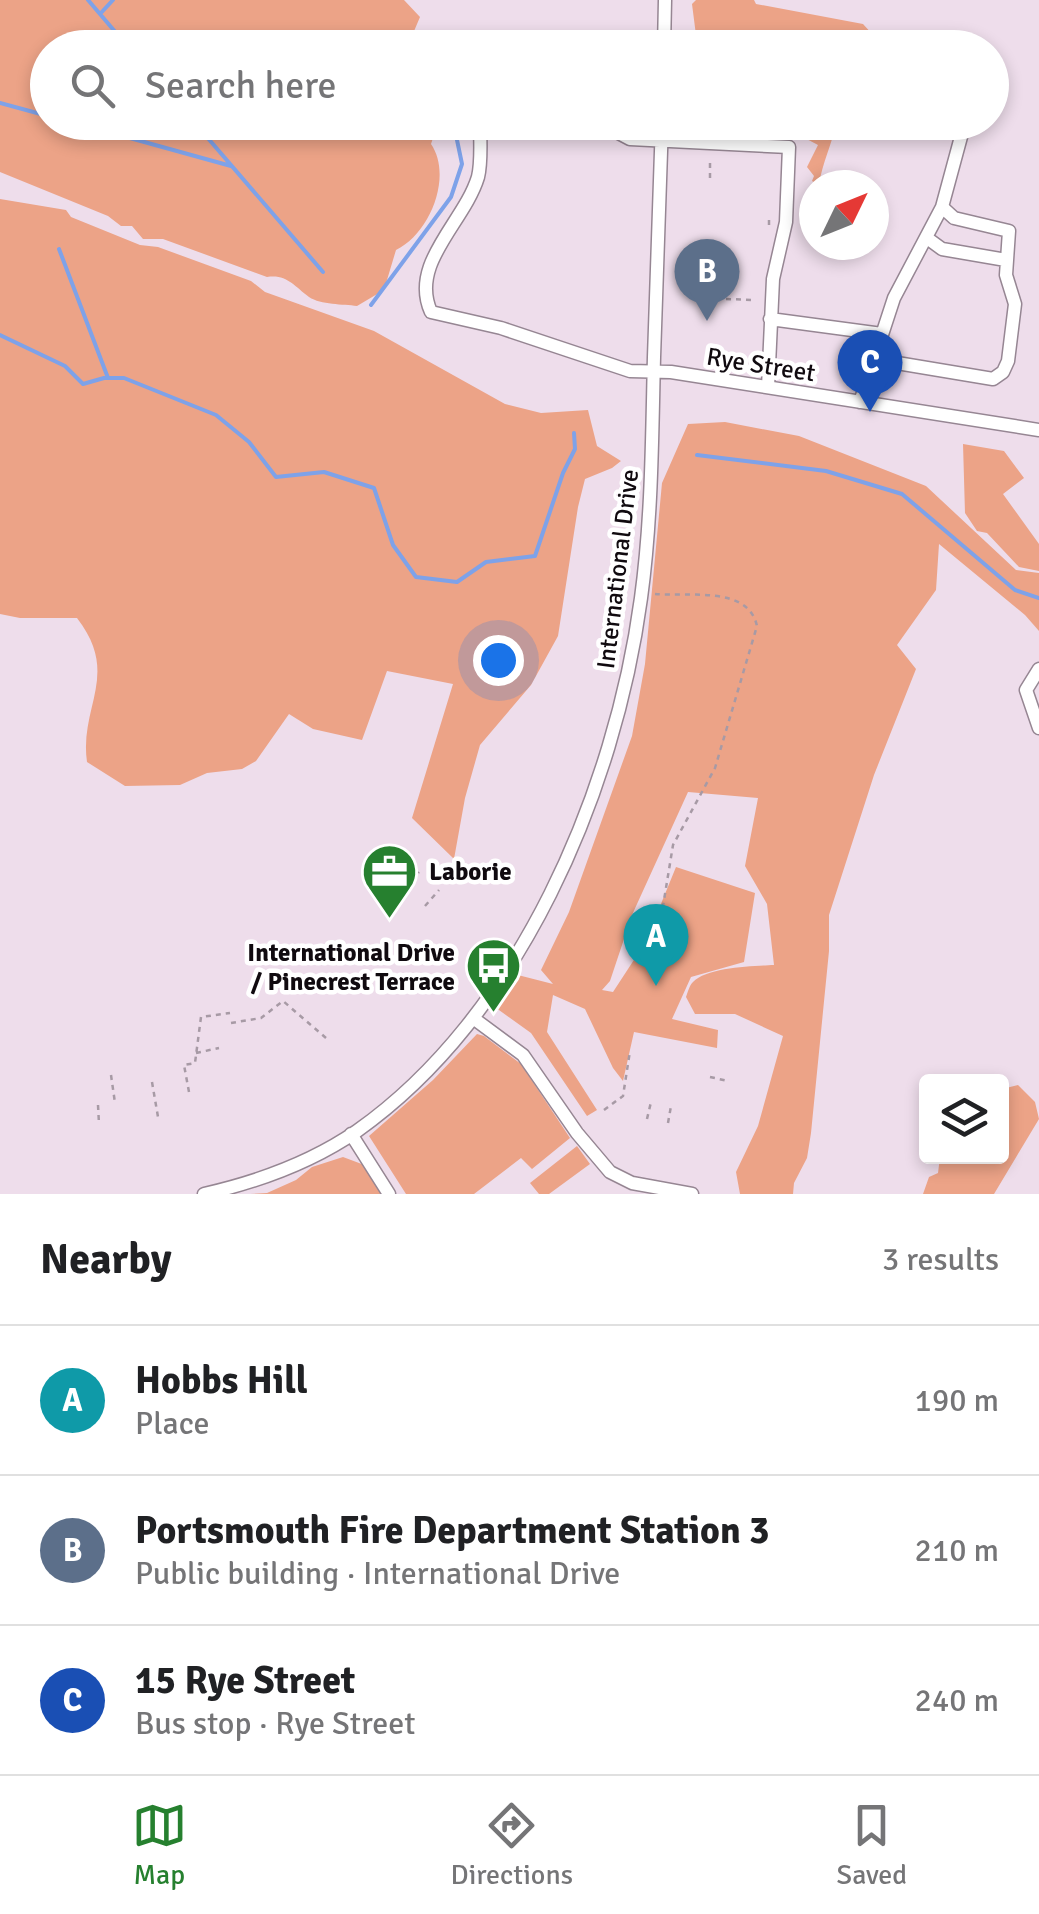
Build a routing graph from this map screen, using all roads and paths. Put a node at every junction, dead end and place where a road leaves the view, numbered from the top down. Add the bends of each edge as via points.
1 (665, 0) edge
2 (664, 30) edge
3 (479, 140) edge
4 (646, 140) edge
5 (961, 140) edge
6 (662, 141) junction
7 (710, 162) dead end
8 (710, 178) dead end
9 (942, 207) junction
10 (770, 218) dead end
11 (769, 225) dead end
12 (927, 238) junction
13 (1006, 260) junction
14 (726, 300) dead end
15 (754, 300) dead end
16 (770, 319) junction
17 (882, 334) junction
18 (874, 359) junction
19 (654, 372) junction
20 (768, 388) junction
21 (860, 402) junction
22 (1039, 430) edge
23 (642, 592) junction
24 (1039, 669) edge
25 (1039, 728) edge
26 (418, 872) dead end
27 (405, 888) dead end
28 (439, 890) dead end
29 (426, 906) dead end
30 (657, 943) dead end
31 (230, 1013) dead end
32 (473, 1018) junction
33 (231, 1023) dead end
34 (326, 1038) dead end
35 (219, 1048) dead end
36 (630, 1051) dead end
37 (194, 1054) junction
38 (111, 1075) dead end
39 (710, 1077) dead end
40 (728, 1081) dead end
41 (152, 1082) dead end
42 (189, 1092) dead end
43 (651, 1102) dead end
44 (114, 1104) dead end
45 (98, 1106) dead end
46 (671, 1106) dead end
47 (604, 1110) dead end
48 (158, 1117) dead end
49 (648, 1119) dead end
50 (668, 1123) dead end
51 (99, 1124) dead end
52 (352, 1134) junction
53 (204, 1194) edge
54 (389, 1194) edge
55 (692, 1194) edge

1 - 2 street
3 - 19 street, Rye Street via 478,177 425,275 431,312 630,371
4 - 6 street
5 - 9 street
6 - 16 street via 789,146 786,222
6 - 19 street, International Drive
7 - 8 path
9 - 12 street
9 - 13 street via 954,218 1009,230
10 - 11 path
12 - 13 street via 942,249
12 - 17 street
13 - 18 street via 1015,304 1004,372 993,379
14 - 15 path
16 - 17 street
16 - 20 street
17 - 18 street
18 - 21 street
19 - 20 street, Rye Street
19 - 23 street, International Drive
20 - 21 street, Rye Street
21 - 22 street, Rye Street
23 - 30 path via 738,600 757,626 715,768 672,845
23 - 32 street, International Drive via 625,685 591,797 530,930
24 - 25 street via 1026,690
26 - 27 path
28 - 29 path
31 - 37 path via 201,1017
32 - 52 street, International Drive via 417,1081
32 - 55 street via 523,1055 610,1172
33 - 34 path via 262,1018 283,1002
35 - 37 path
36 - 47 path via 625,1094
37 - 42 path via 195,1063 184,1065
38 - 44 path
39 - 40 path
41 - 48 path
43 - 49 path
45 - 51 path
46 - 50 path
52 - 53 street, International Drive via 262,1178
52 - 54 street

